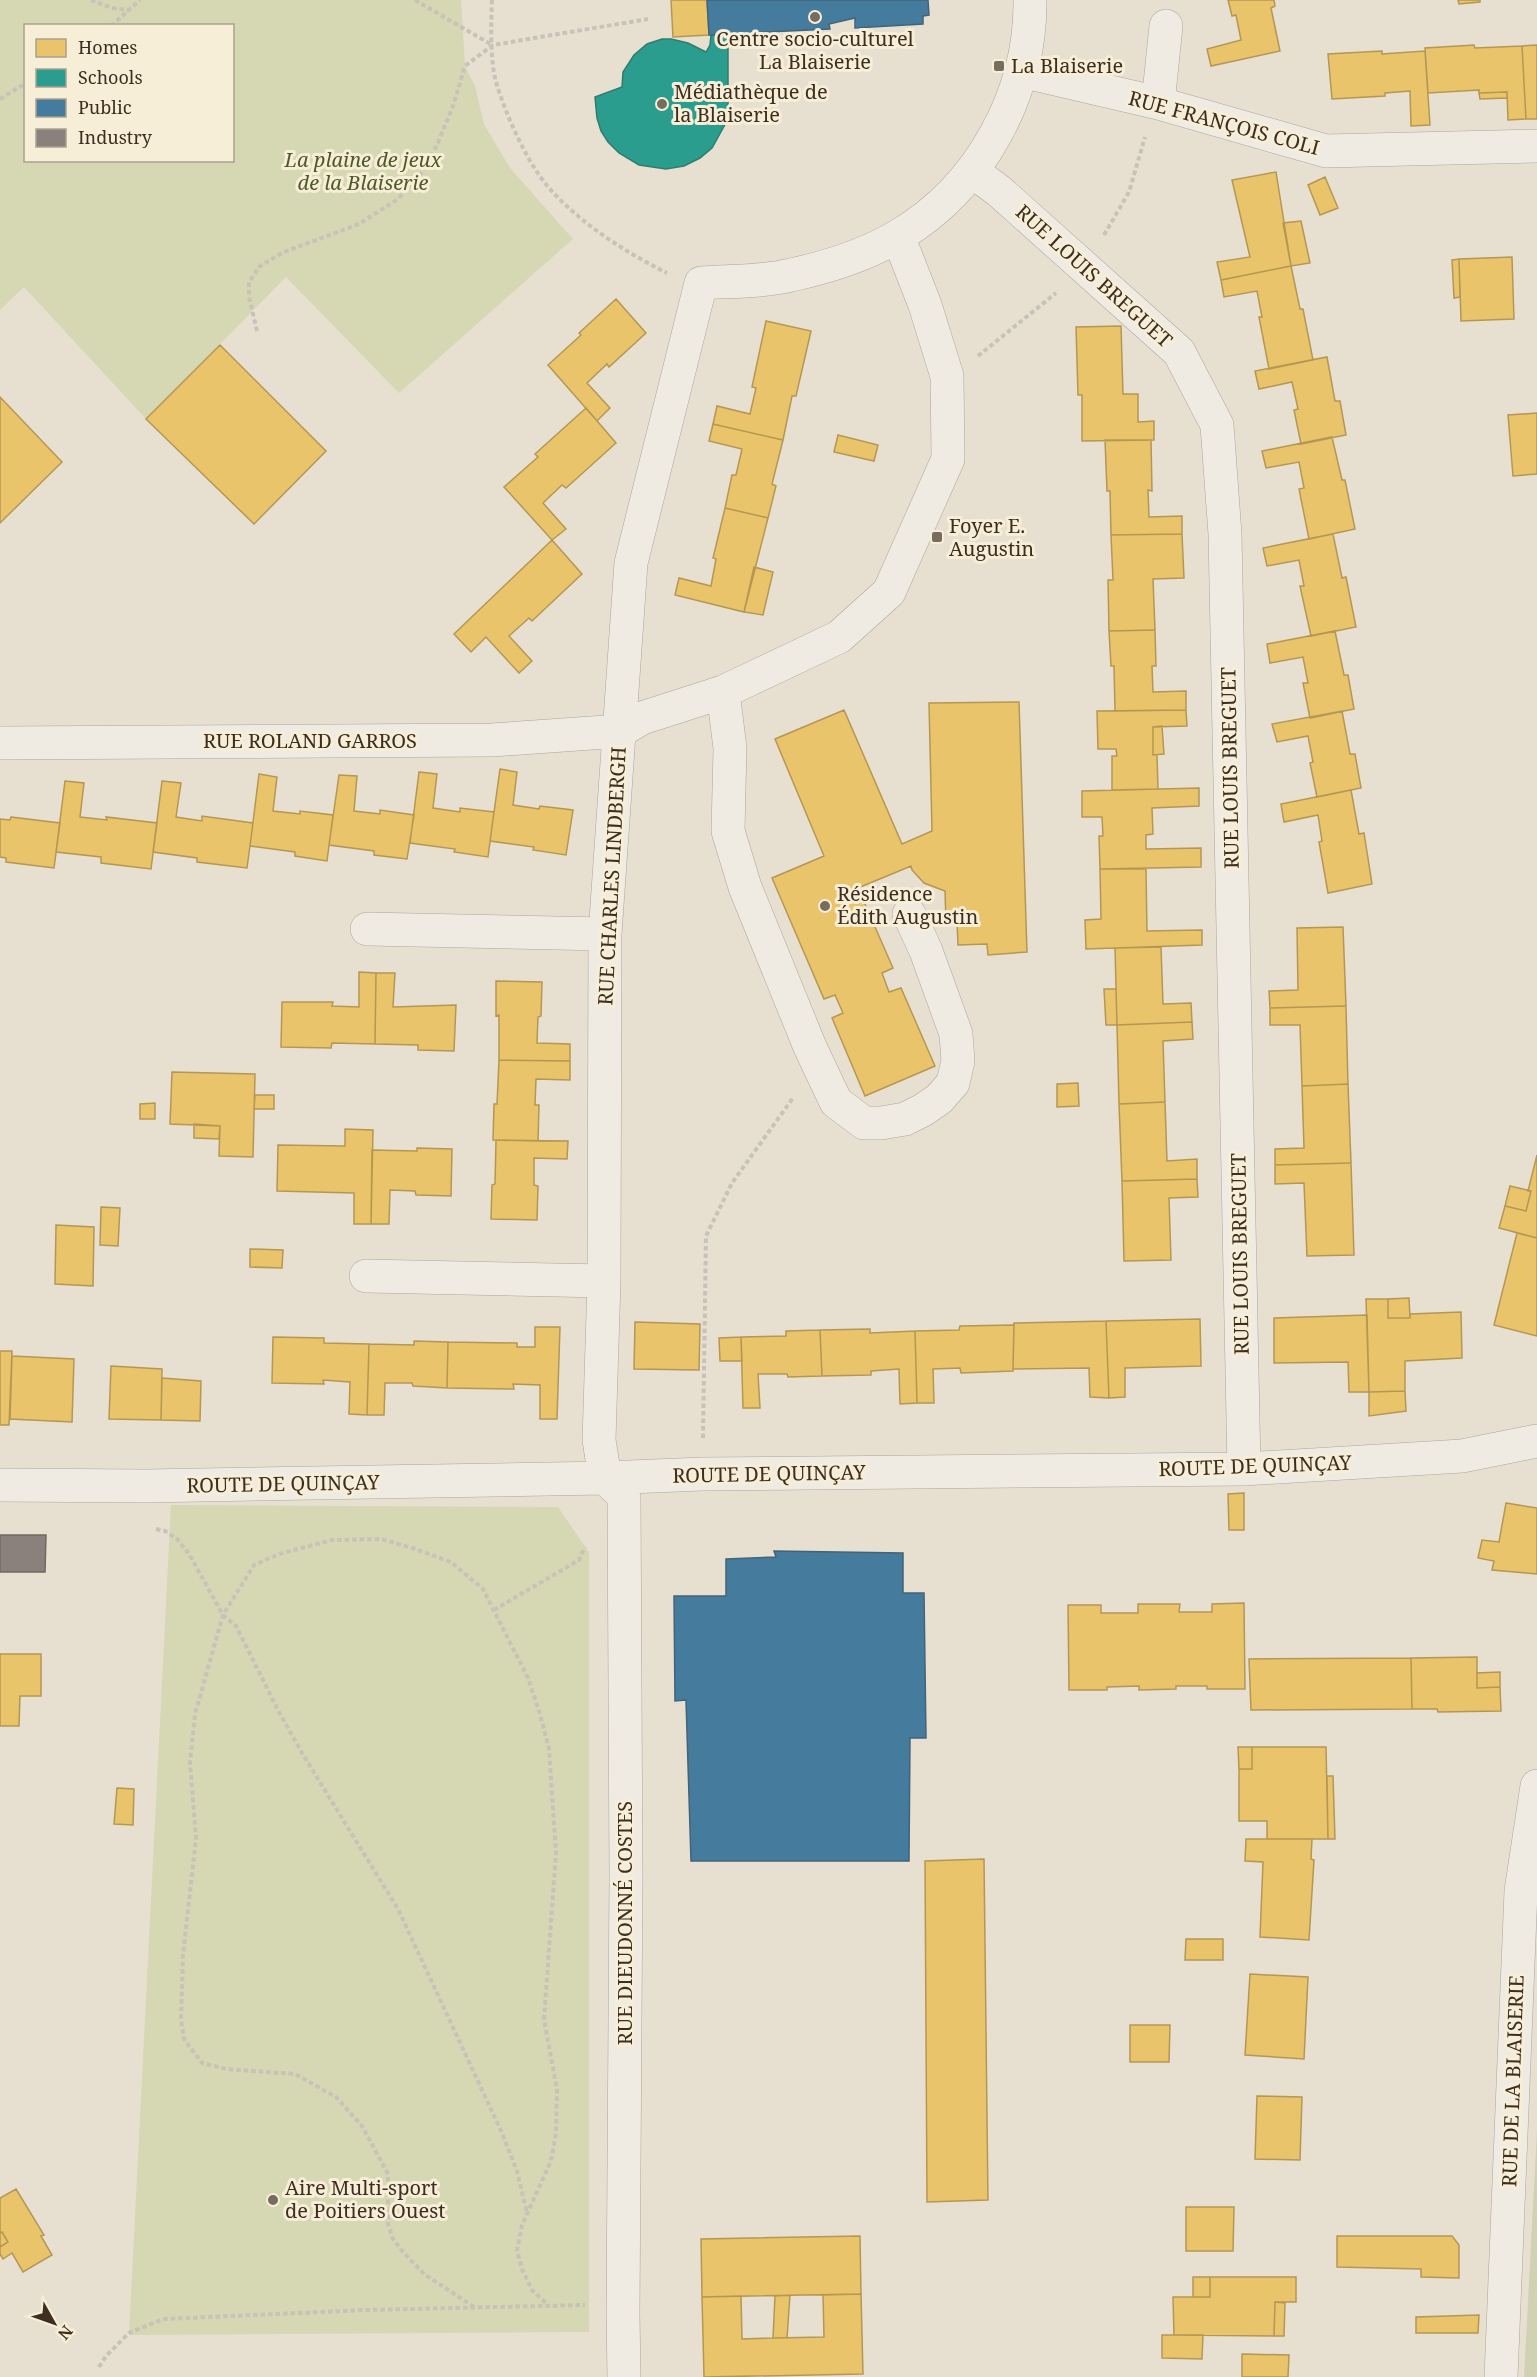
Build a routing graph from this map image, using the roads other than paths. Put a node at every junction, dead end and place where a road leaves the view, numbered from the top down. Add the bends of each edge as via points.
1 (1030, 0) edge
2 (1166, 26) dead end
3 (1021, 71) junction
4 (1158, 103) junction
5 (1537, 146) edge
6 (972, 171) junction
7 (898, 236) junction
8 (723, 692) junction
9 (620, 732) junction
10 (0, 743) edge
11 (909, 914) dead end
12 (368, 929) dead end
13 (605, 934) junction
14 (366, 1276) dead end
15 (604, 1281) junction
16 (1537, 1442) edge
17 (1244, 1469) junction
18 (605, 1478) junction
19 (0, 1485) edge
20 (1537, 1786) edge
21 (624, 2377) edge
22 (1501, 2377) edge

1 - 3 street
2 - 4 street
3 - 4 street, RUE FRANÇOIS COLI
3 - 6 street via 1010,110
4 - 5 street, RUE FRANÇOIS COLI via 1326,151
6 - 7 street via 936,208
6 - 17 street, RUE LOUIS BREGUET via 1179,352 1217,425 1225,534
7 - 8 street via 947,376 948,459 889,592 839,638
7 - 9 street, RUE CHARLES LINDBERGH via 844,260 789,276 700,283 631,563
8 - 9 street via 642,718
8 - 11 street via 730,748 728,831 745,887 836,1102 864,1123 906,1119 939,1099 953,1083 958,1061 956,1034
9 - 10 street, RUE ROLAND GARROS via 492,740
9 - 13 street, RUE CHARLES LINDBERGH
12 - 13 street
13 - 15 street, RUE CHARLES LINDBERGH
14 - 15 street
15 - 18 street, RUE CHARLES LINDBERGH via 599,1440
16 - 17 street, ROUTE DE QUINÇAY via 1462,1456
17 - 18 street, ROUTE DE QUINÇAY
18 - 19 street, ROUTE DE QUINÇAY
18 - 21 street, RUE DIEUDONNÉ COSTES via 624,1496
20 - 22 street, RUE DE LA BLAISERIE via 1521,1891

